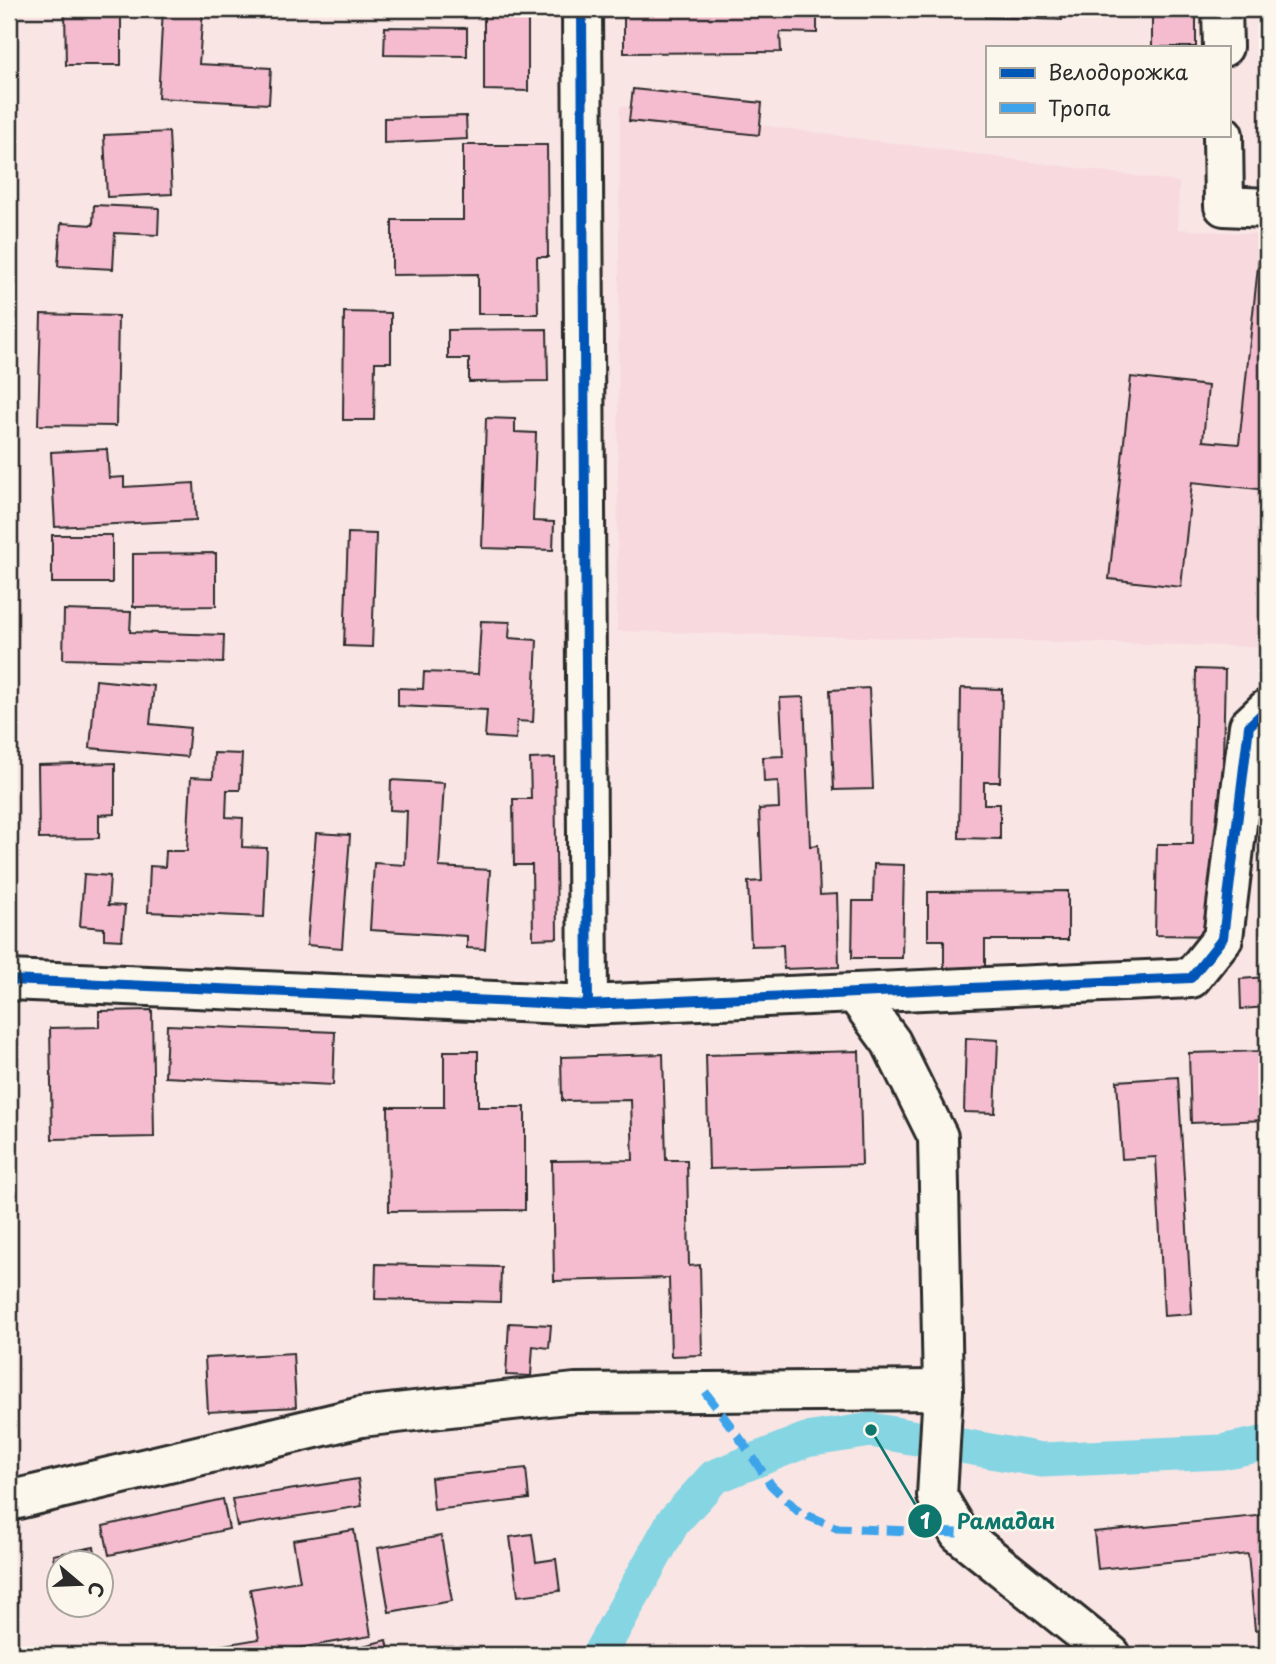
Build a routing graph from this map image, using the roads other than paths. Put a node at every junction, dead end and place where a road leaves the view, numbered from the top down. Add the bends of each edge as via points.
1 (582, 9) edge
2 (1223, 9) edge
3 (1223, 46) edge
4 (1223, 136) edge
5 (1267, 208) edge
6 (1267, 709) edge
7 (9, 980) edge
8 (855, 993) junction
9 (588, 1005) junction
10 (943, 1390) junction
11 (9, 1501) edge
12 (1111, 1655) edge

1 - 9 street
2 - 3 street
4 - 5 street via 1224,206
6 - 8 street via 1249,726 1223,938 1191,978
7 - 9 street
8 - 9 street
8 - 10 street via 891,1042 938,1137
10 - 11 street via 575,1393 361,1417
10 - 12 street via 937,1496 959,1533

